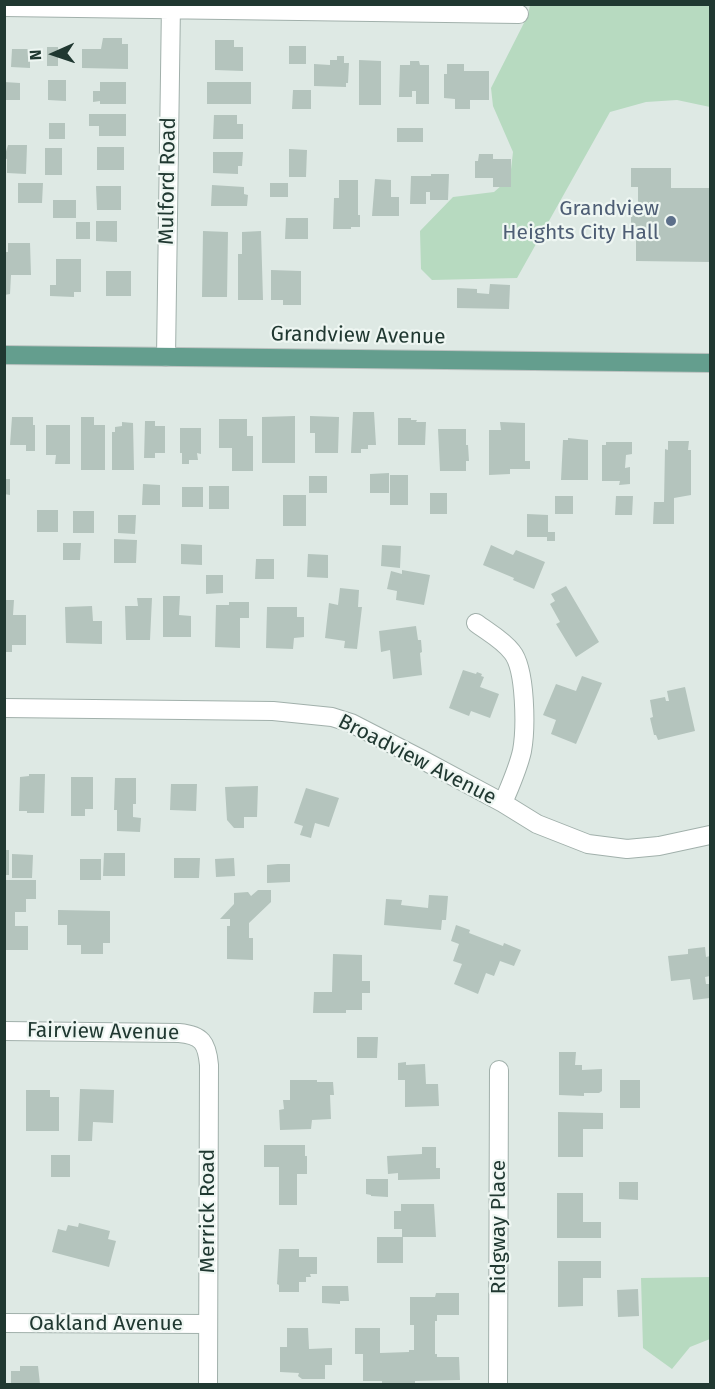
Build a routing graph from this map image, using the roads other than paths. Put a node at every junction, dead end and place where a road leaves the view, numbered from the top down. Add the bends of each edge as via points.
1 (4, 7) edge
2 (171, 7) edge
3 (519, 14) dead end
4 (4, 355) edge
5 (166, 357) junction
6 (711, 363) edge
7 (476, 623) dead end
8 (4, 708) edge
9 (503, 803) junction
10 (711, 835) edge
11 (4, 1031) edge
12 (200, 1039) joint
13 (499, 1070) dead end
14 (4, 1323) edge
15 (207, 1324) junction
16 (208, 1384) edge
17 (498, 1384) edge

1 - 2 street
2 - 3 street
2 - 5 street, Mulford Road
4 - 5 main road, Grandview Avenue
5 - 6 main road, Grandview Avenue
7 - 9 street via 513,653 521,671 522,749
8 - 9 street, Broadview Avenue via 273,711 332,717 351,723
9 - 10 street, Broadview Avenue via 537,824 606,848 659,846
11 - 12 street, Fairview Avenue via 179,1033
12 - 15 street, Merrick Road via 209,1065
13 - 17 street, Ridgway Place
14 - 15 street, Oakland Avenue
15 - 16 street, Merrick Road

